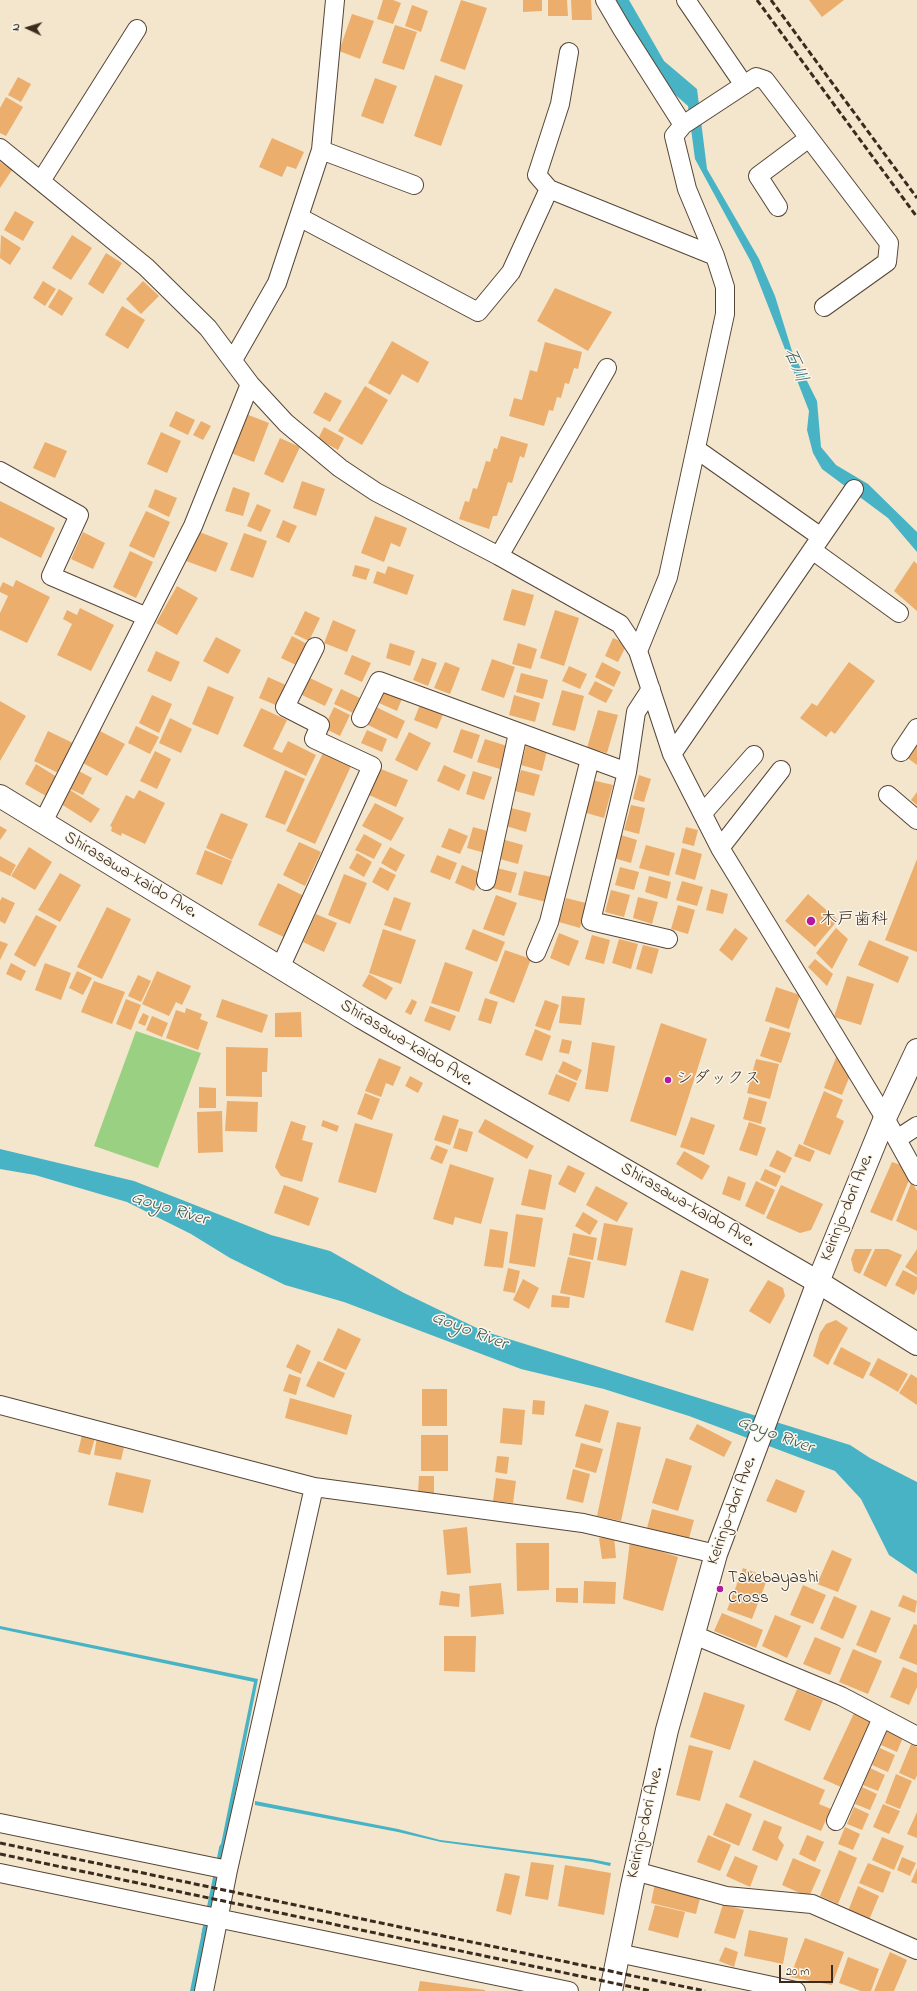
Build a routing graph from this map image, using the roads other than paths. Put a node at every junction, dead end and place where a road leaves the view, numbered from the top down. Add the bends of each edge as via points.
1 (335, 0) edge
2 (605, 0) edge
3 (686, 0) edge
4 (137, 30) dead end
5 (569, 52) dead end
6 (744, 85) junction
7 (683, 125) junction
8 (809, 138) junction
9 (0, 148) edge
10 (321, 150) junction
11 (41, 181) junction
12 (414, 184) dead end
13 (549, 189) junction
14 (778, 207) dead end
15 (299, 217) junction
16 (715, 256) junction
17 (824, 307) dead end
18 (233, 360) junction
19 (607, 368) dead end
20 (250, 384) junction
21 (696, 449) junction
22 (0, 472) edge
23 (854, 489) dead end
24 (816, 544) junction
25 (499, 556) junction
26 (899, 614) dead end
27 (147, 617) junction
28 (316, 646) dead end
29 (638, 650) junction
30 (651, 689) junction
31 (361, 718) dead end
32 (917, 728) edge
33 (518, 733) junction
34 (900, 752) dead end
35 (672, 754) junction
36 (754, 755) dead end
37 (590, 759) junction
38 (781, 770) dead end
39 (627, 772) junction
40 (888, 795) dead end
41 (0, 796) edge
42 (702, 813) junction
43 (917, 820) edge
44 (43, 822) junction
45 (720, 848) junction
46 (486, 881) dead end
47 (668, 939) dead end
48 (536, 953) dead end
49 (280, 968) junction
50 (917, 1050) edge
51 (885, 1118) junction
52 (917, 1126) edge
53 (896, 1139) junction
54 (917, 1176) edge
55 (818, 1282) junction
56 (917, 1344) edge
57 (0, 1404) edge
58 (314, 1487) junction
59 (716, 1554) junction
60 (694, 1635) junction
61 (882, 1718) junction
62 (917, 1736) edge
63 (836, 1821) dead end
64 (0, 1823) edge
65 (228, 1870) junction
66 (635, 1871) junction
67 (0, 1873) edge
68 (219, 1918) junction
69 (917, 1950) edge
70 (618, 1954) junction
71 (204, 1991) edge
72 (569, 1991) edge
73 (611, 1991) edge
74 (796, 1991) edge

1 - 10 street
2 - 7 street
3 - 6 street
4 - 11 street
5 - 13 street via 560,104 537,176
6 - 7 street
6 - 8 street via 756,77 765,80
7 - 16 street via 674,136 687,189
8 - 14 street via 758,176
8 - 17 street via 889,243 887,262
9 - 11 street
10 - 12 street
10 - 15 street
11 - 18 street via 146,267 208,328
13 - 15 street via 511,272 478,312
13 - 16 street
15 - 18 street via 277,283
16 - 21 street via 725,287 725,314
18 - 20 street
19 - 25 street
20 - 25 street via 286,423 340,468 376,492
20 - 27 street via 193,526
21 - 24 street
21 - 29 street via 668,578
22 - 27 street via 79,515 51,576
23 - 24 street
24 - 26 street
24 - 35 street
25 - 29 street via 620,624
27 - 44 street
28 - 49 street via 286,707 320,725 314,739 372,766
29 - 30 street
30 - 35 street
30 - 39 street via 636,712
31 - 33 street via 379,681
32 - 34 street
33 - 37 street
33 - 46 street
35 - 42 street
36 - 42 street
37 - 39 street
37 - 48 street via 549,922
38 - 45 street
39 - 47 street via 590,921
40 - 43 street
41 - 44 main road, Shirasawa-kaido Ave.
42 - 45 street
44 - 49 main road, Shirasawa-kaido Ave.
45 - 51 street
49 - 55 main road, Shirasawa-kaido Ave. via 482,1089
50 - 51 main road, Keirinjo-dori Ave.
51 - 53 street
51 - 55 main road, Keirinjo-dori Ave.
52 - 53 street
53 - 54 street
55 - 56 main road, Shirasawa-kaido Ave.
55 - 59 main road, Keirinjo-dori Ave.
57 - 58 street
58 - 59 street via 583,1523
58 - 65 street
59 - 60 main road, Keirinjo-dori Ave.
60 - 61 street via 841,1696
60 - 66 main road, Keirinjo-dori Ave. via 667,1730
61 - 62 street
61 - 63 street
64 - 65 street
65 - 68 street
66 - 69 street via 726,1896 812,1904
66 - 70 main road, Keirinjo-dori Ave.
67 - 68 street
68 - 71 street
68 - 72 street
70 - 73 main road, Keirinjo-dori Ave.
70 - 74 street

